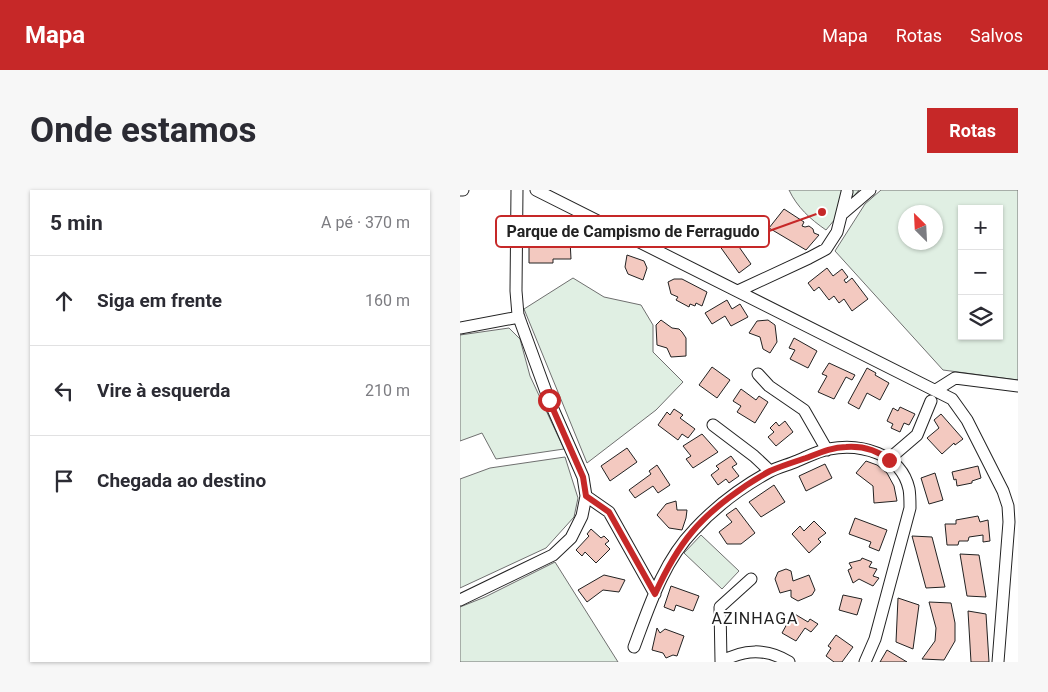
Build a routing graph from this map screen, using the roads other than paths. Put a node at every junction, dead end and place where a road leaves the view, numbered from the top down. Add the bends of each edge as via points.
1 (517, 190) edge
2 (536, 190) edge
3 (870, 190) edge
4 (847, 192) dead end
5 (842, 214) junction
6 (738, 291) junction
7 (519, 317) junction
8 (460, 328) edge
9 (758, 374) dead end
10 (1018, 386) edge
11 (934, 395) junction
12 (713, 425) dead end
13 (827, 450) junction
14 (889, 460) junction
15 (770, 471) junction
16 (586, 496) junction
17 (751, 579) dead end
18 (655, 594) junction
19 (460, 600) edge
20 (634, 647) dead end
21 (721, 662) edge
22 (789, 662) edge
23 (865, 662) edge
24 (998, 662) edge

1 - 7 street via 516,291
2 - 6 street
3 - 5 street
4 - 5 street
5 - 6 street via 837,232 826,249
6 - 11 street
7 - 8 street
7 - 16 street via 549,400 583,477
9 - 13 street via 768,386 804,410
10 - 11 street via 955,378
11 - 14 street via 917,435
11 - 24 street via 952,399 967,420 1008,506
12 - 15 street
13 - 14 street via 865,448
13 - 15 street
14 - 23 street via 902,473 909,488 910,508 876,634
15 - 18 street via 742,489 693,530 677,551
16 - 18 street via 609,512
16 - 19 street via 582,516 572,538 553,555
17 - 21 street via 720,607
18 - 20 street
21 - 22 street via 748,652 763,651

